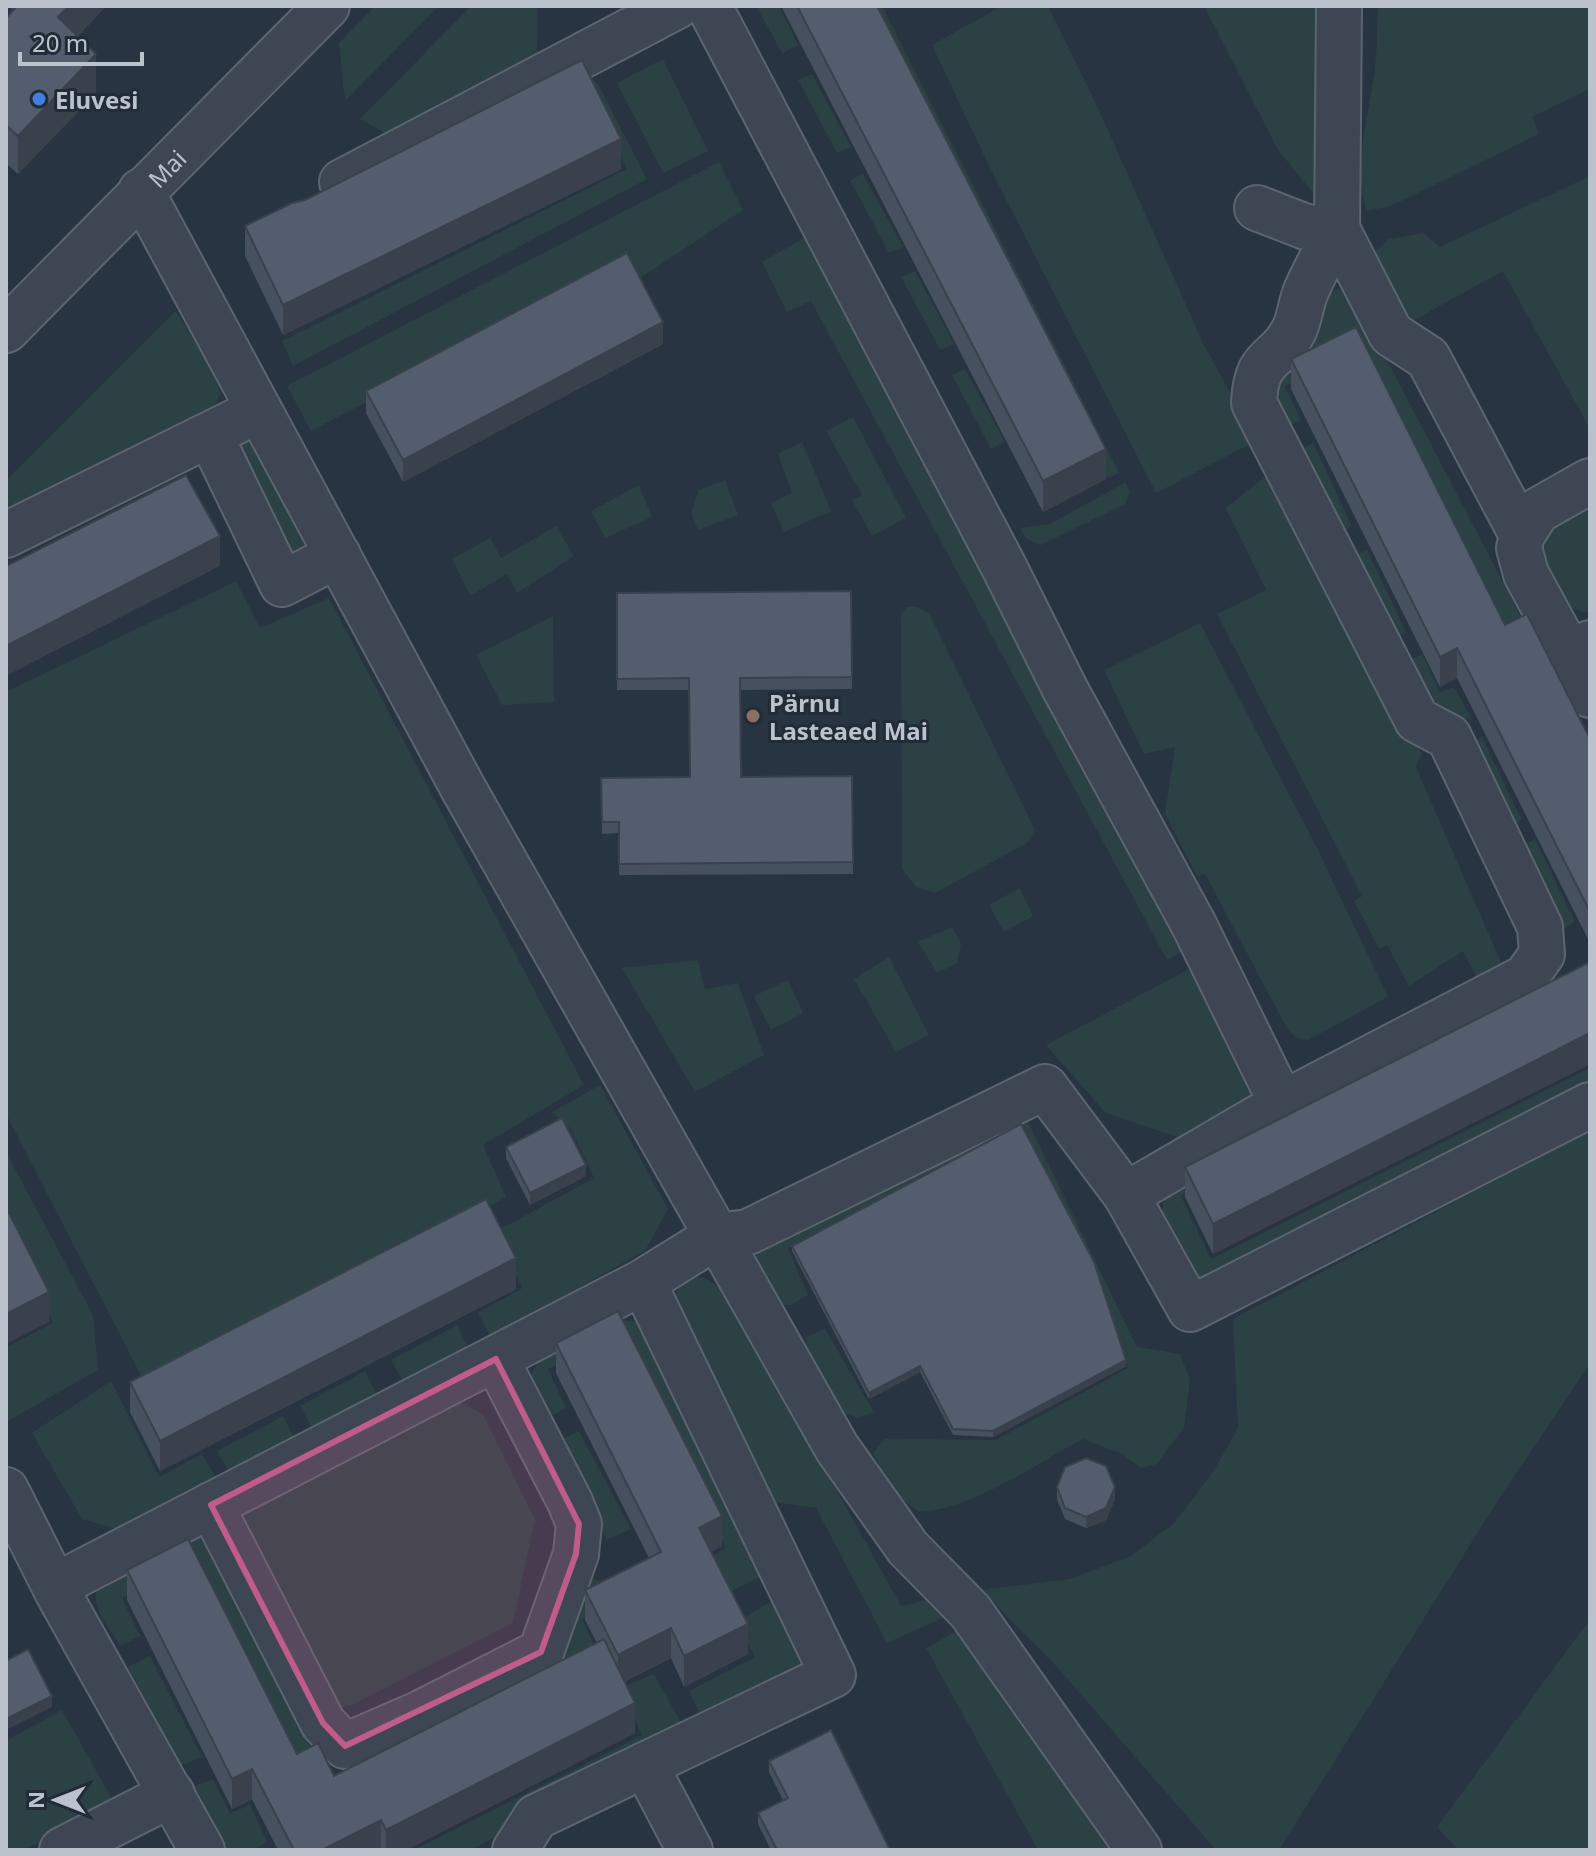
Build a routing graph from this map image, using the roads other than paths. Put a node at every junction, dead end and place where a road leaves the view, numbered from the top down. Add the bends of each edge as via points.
1 (677, 6) edge
2 (709, 6) edge
3 (1339, 6) edge
4 (324, 7) edge
5 (141, 191) junction
6 (305, 202) edge
7 (1257, 208) dead end
8 (1337, 229) junction
9 (6, 330) edge
10 (259, 410) junction
11 (210, 435) junction
12 (1590, 481) edge
13 (6, 535) edge
14 (1522, 535) junction
15 (338, 555) junction
16 (1579, 648) edge
17 (1590, 695) edge
18 (1282, 1104) junction
19 (1590, 1105) edge
20 (1126, 1195) junction
21 (717, 1236) junction
22 (643, 1282) junction
23 (496, 1359) junction
24 (6, 1490) edge
25 (211, 1505) junction
26 (55, 1586) junction
27 (645, 1765) junction
28 (172, 1794) junction
29 (62, 1850) edge
30 (202, 1850) edge
31 (515, 1850) edge
32 (690, 1850) edge
33 (1139, 1850) edge

1 - 6 street
2 - 18 street via 1194,925
3 - 8 street
4 - 5 street, Mai
5 - 9 street, Mai
5 - 10 street
7 - 8 street via 1306,227
8 - 14 street via 1391,334 1428,358
8 - 18 street via 1305,293 1295,328 1263,364 1254,403 1417,720 1449,737 1540,927 1542,954 1526,977
10 - 11 street
10 - 15 street
11 - 13 street
11 - 15 street via 282,584
12 - 14 street via 1537,511
14 - 16 street via 1519,548 1526,574
15 - 21 street via 463,788
16 - 17 street
18 - 20 street
19 - 20 street via 1190,1309
20 - 21 street via 1045,1087 748,1232
21 - 22 street
21 - 33 street via 837,1448 908,1548 970,1611
22 - 23 street
22 - 27 street via 833,1675
23 - 25 street
23 - 25 street via 579,1524 576,1554 541,1652 345,1746 323,1723
24 - 26 street
25 - 26 street
26 - 28 street
27 - 31 street via 536,1817
27 - 32 street
28 - 29 street
28 - 30 street

